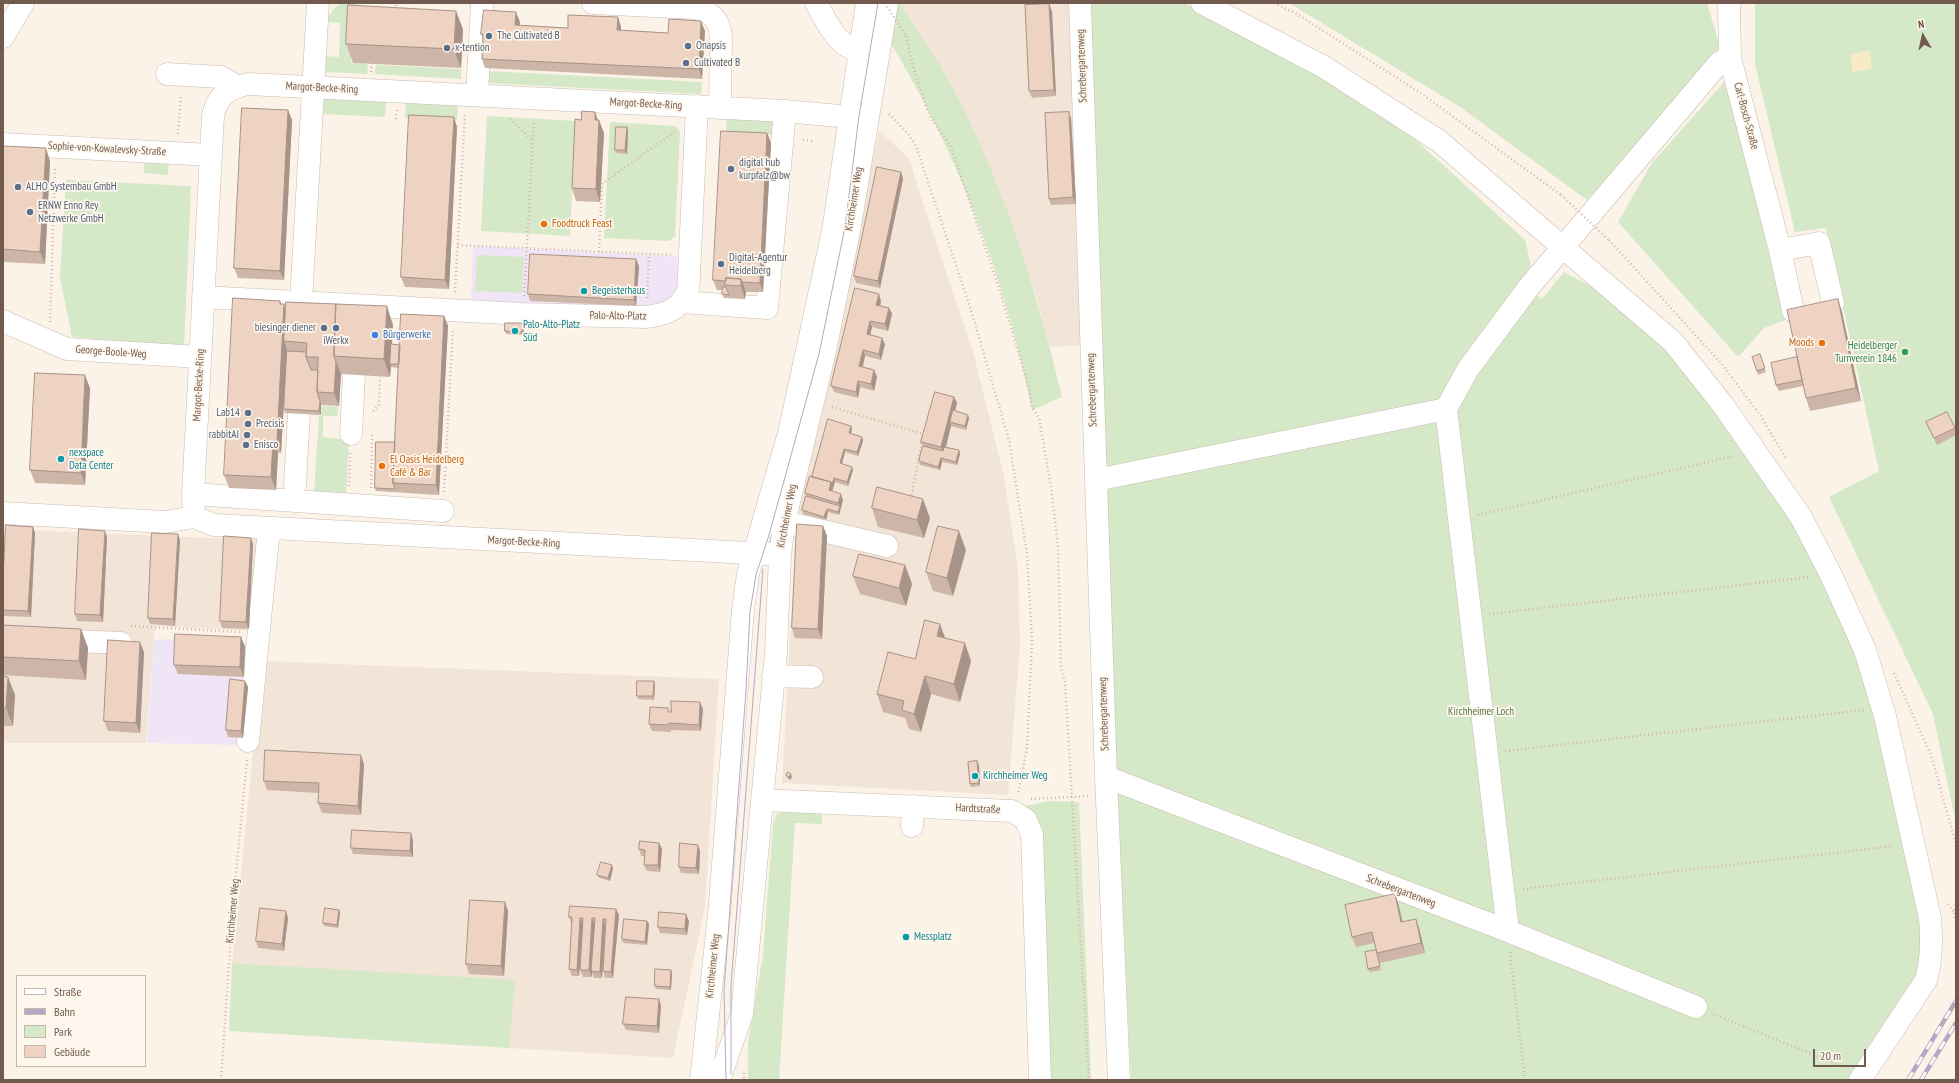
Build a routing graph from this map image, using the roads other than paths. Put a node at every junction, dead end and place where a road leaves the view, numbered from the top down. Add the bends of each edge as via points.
1 (23, 3) edge
2 (482, 3) edge
3 (593, 3) edge
4 (816, 3) edge
5 (867, 3) edge
6 (886, 3) edge
7 (1080, 3) edge
8 (1202, 3) edge
9 (1729, 3) edge
10 (318, 5) edge
11 (3, 37) edge
12 (859, 50) junction
13 (1732, 63) junction
14 (175, 74) road end
15 (237, 86) junction
16 (313, 87) junction
17 (472, 95) junction
18 (697, 106) junction
19 (720, 108) junction
20 (785, 111) junction
21 (850, 116) junction
22 (3, 144) edge
23 (211, 155) junction
24 (1563, 247) junction
25 (1780, 250) junction
26 (203, 297) junction
27 (681, 302) junction
28 (1833, 303) edge
29 (303, 307) junction
30 (1793, 311) edge
31 (3, 321) edge
32 (200, 357) junction
33 (354, 375) edge
34 (1446, 409) junction
35 (299, 414) edge
36 (361, 433) road end
37 (1096, 480) junction
38 (295, 485) dead end
39 (193, 494) junction
40 (443, 503) road end
41 (3, 513) edge
42 (194, 517) junction
43 (784, 523) junction
44 (269, 528) junction
45 (886, 546) dead end
46 (754, 553) junction
47 (780, 555) junction
48 (3, 638) edge
49 (121, 643) edge
50 (773, 676) junction
51 (812, 677) dead end
52 (248, 741) road end
53 (1106, 777) junction
54 (762, 800) junction
55 (1508, 931) junction
56 (1696, 1007) road end
57 (1865, 1078) edge
58 (701, 1080) edge
59 (718, 1080) edge
60 (1040, 1080) edge
61 (1119, 1080) edge

1 - 11 street
2 - 17 street
3 - 19 street via 694,8 712,14 722,36
4 - 12 street via 840,40 852,49
5 - 12 street, Kirchheimer Weg
6 - 43 street, Kirchheimer Weg via 850,226 825,352
7 - 37 street, Schrebergartenweg
8 - 24 street via 1324,67 1439,141
9 - 13 street, Carl-Bosch-Straße
10 - 16 street
12 - 21 street, Kirchheimer Weg
13 - 24 street via 1719,63
13 - 25 street, Carl-Bosch-Straße
14 - 15 street via 221,77
15 - 16 street, Margot-Becke-Ring via 248,84
15 - 23 street, Margot-Becke-Ring via 226,90 215,106
16 - 17 street, Margot-Becke-Ring
16 - 29 street
17 - 18 street, Margot-Becke-Ring
18 - 19 street, Margot-Becke-Ring
18 - 27 street via 687,294
19 - 20 street, Margot-Becke-Ring
20 - 21 street, Margot-Becke-Ring
20 - 27 street via 767,308
21 - 46 street, Kirchheimer Weg via 833,231 808,350 789,433
22 - 23 street, Sophie-von-Kowalevsky-Straße
23 - 26 street, Margot-Becke-Ring
24 - 34 street via 1529,287 1468,369
24 - 57 street via 1673,342 1724,405 1801,517 1865,650 1882,707 1914,843 1930,918 1932,943 1926,980
25 - 28 street via 1819,243
25 - 30 street, Carl-Bosch-Straße
26 - 29 street, Palo-Alto-Platz
26 - 32 street, Margot-Becke-Ring
27 - 29 street, Palo-Alto-Platz via 671,312 646,317 454,311 356,314
31 - 32 street, George-Boole-Weg via 67,349
32 - 39 street, Margot-Becke-Ring
33 - 36 street
34 - 37 street
34 - 55 street
35 - 38 street
37 - 53 street, Schrebergartenweg
39 - 40 street
39 - 42 street, Margot-Becke-Ring
41 - 42 street via 164,522
42 - 44 street, Margot-Becke-Ring via 214,525
43 - 45 street
43 - 47 street, Kirchheimer Weg
44 - 46 street, Margot-Becke-Ring
44 - 52 street
46 - 47 street, Margot-Becke-Ring
46 - 58 street, Kirchheimer Weg via 743,610 719,915
47 - 50 street, Kirchheimer Weg
48 - 49 street
50 - 51 street
50 - 54 street, Kirchheimer Weg
53 - 55 street, Schrebergartenweg
53 - 61 street, Schrebergartenweg
54 - 59 street, Kirchheimer Weg via 742,1014
54 - 60 street, Hardtstraße via 913,816 1012,811 1025,819 1032,834
55 - 56 street, Schrebergartenweg

